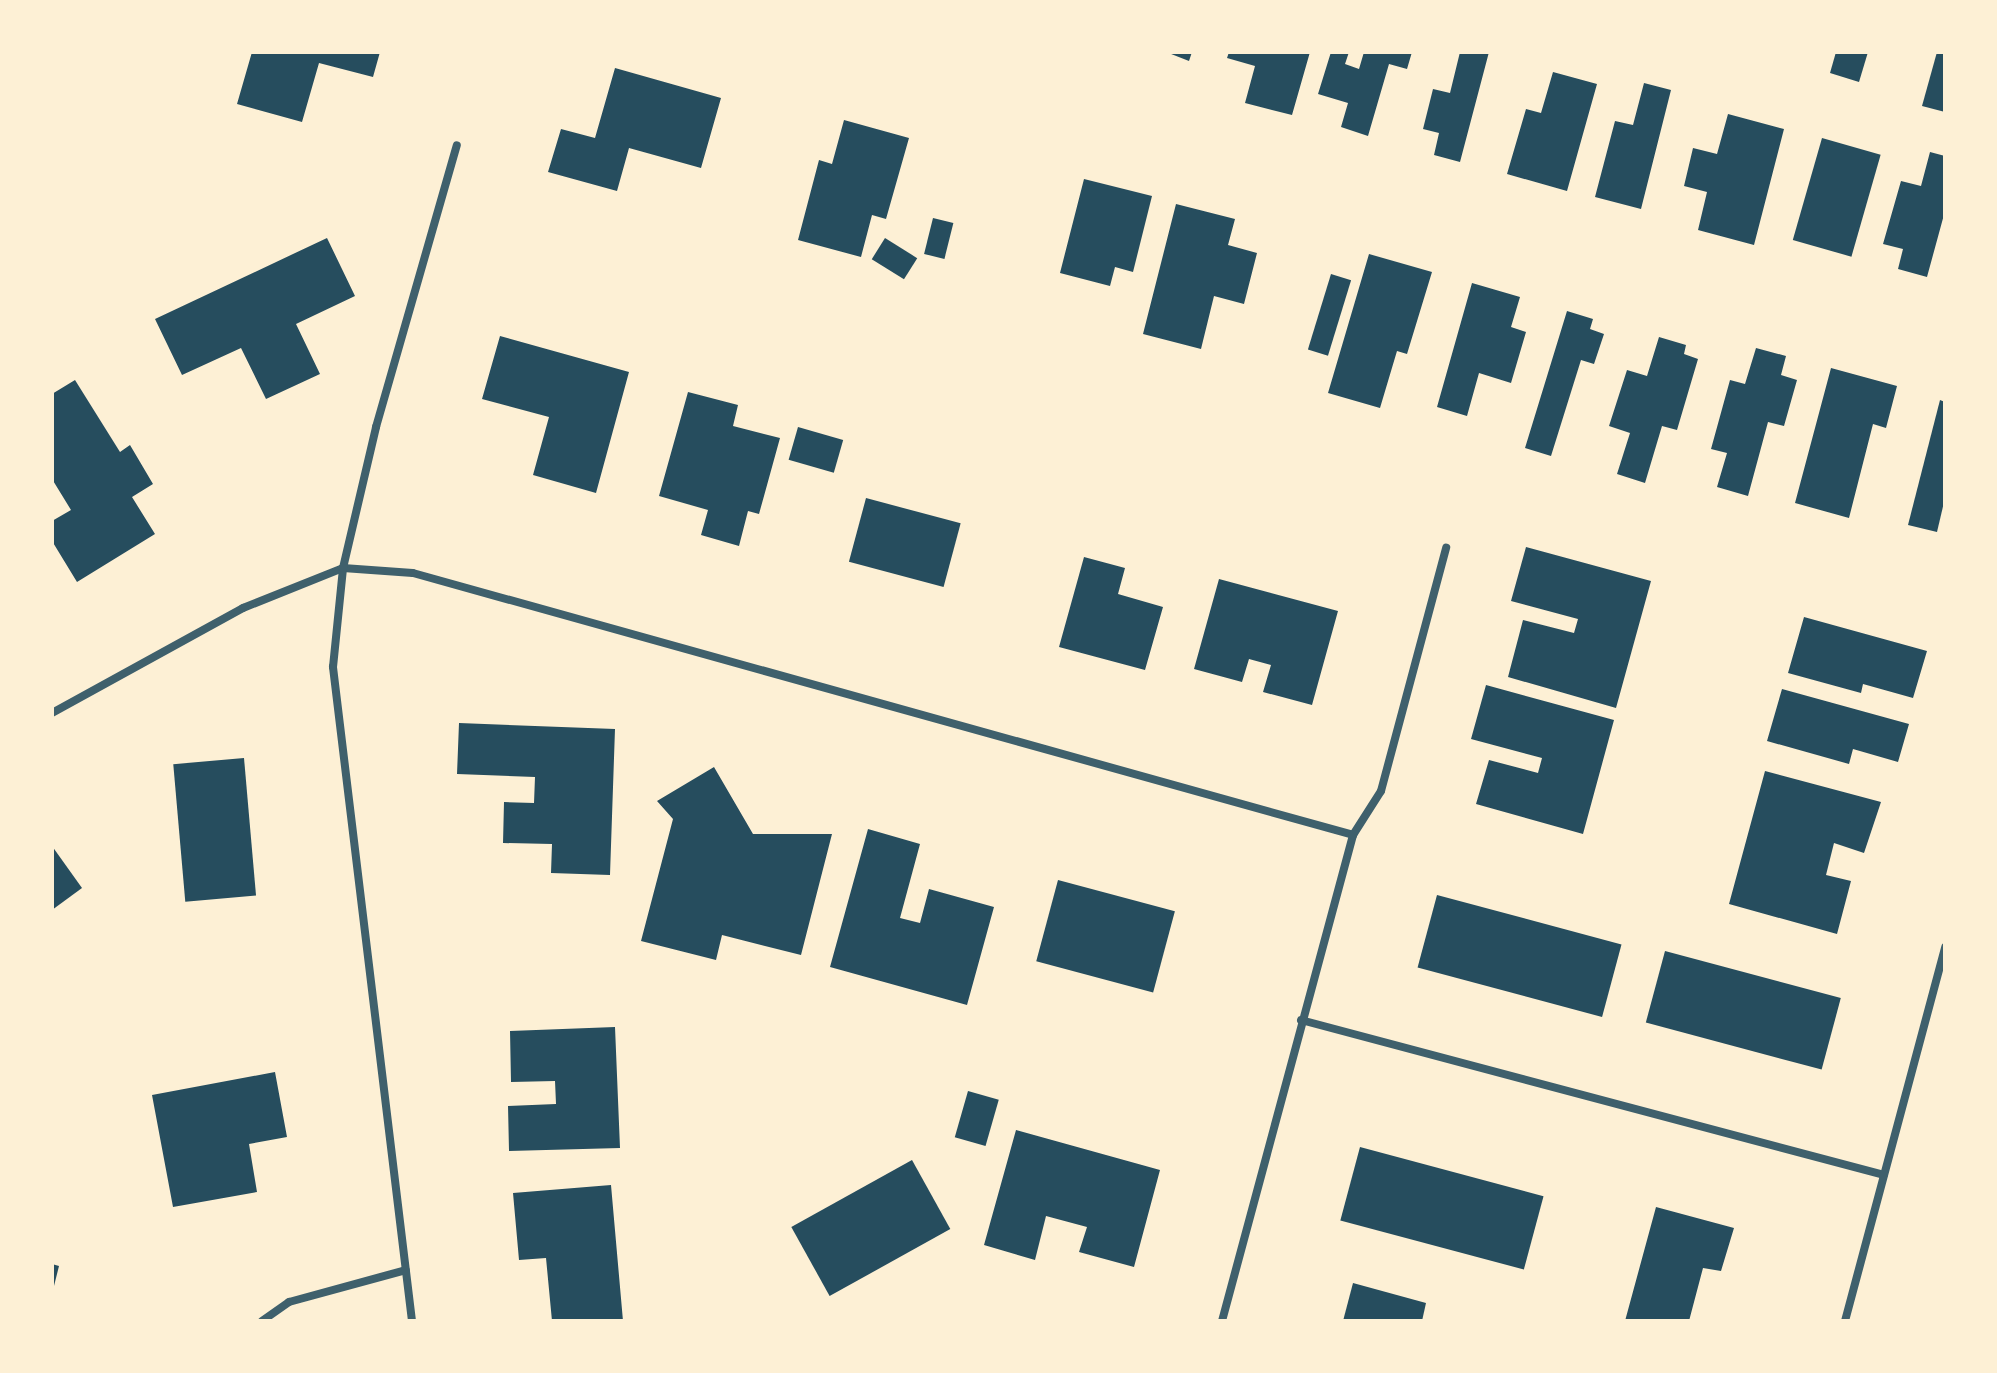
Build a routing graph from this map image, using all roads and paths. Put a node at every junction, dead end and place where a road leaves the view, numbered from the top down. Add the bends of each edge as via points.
1 (457, 145) dead end
2 (1446, 548) dead end
3 (343, 568) junction
4 (52, 713) edge
5 (1353, 835) junction
6 (1945, 947) edge
7 (1301, 1020) junction
8 (1884, 1175) junction
9 (406, 1270) junction
10 (262, 1321) edge
11 (412, 1321) edge
12 (1222, 1321) edge
13 (1845, 1321) edge

1 - 3 street via 376,427
2 - 5 street via 1381,791
3 - 4 street via 243,608
3 - 5 street via 413,573
3 - 9 street via 333,667
5 - 7 street
6 - 8 street
7 - 8 street
7 - 12 street
8 - 13 street
9 - 10 street via 289,1302
9 - 11 street

